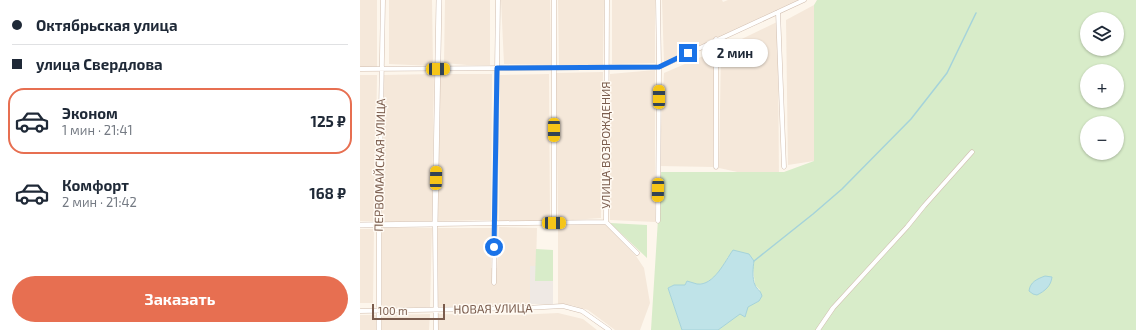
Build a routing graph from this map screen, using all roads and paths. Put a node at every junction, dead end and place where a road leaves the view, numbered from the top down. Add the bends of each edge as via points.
1 (382, 0) edge
2 (439, 0) edge
3 (498, 0) edge
4 (554, 0) edge
5 (607, 0) edge
6 (658, 0) edge
7 (804, 0) edge
8 (778, 12) junction
9 (716, 39) junction
10 (606, 67) junction
11 (659, 67) junction
12 (497, 68) junction
13 (554, 68) junction
14 (360, 69) edge
15 (381, 69) junction
16 (438, 69) junction
17 (972, 152) dead end
18 (716, 167) dead end
19 (784, 167) dead end
20 (658, 221) dead end
21 (606, 222) junction
22 (554, 223) junction
23 (435, 224) junction
24 (495, 224) junction
25 (360, 225) edge
26 (379, 225) junction
27 (637, 253) dead end
28 (494, 284) dead end
29 (379, 310) junction
30 (436, 310) junction
31 (360, 311) edge
32 (379, 330) edge
33 (436, 330) edge
34 (609, 330) edge
35 (818, 330) edge

1 - 15 street, ПЕРВОМАЙСКАЯ УЛИЦА
2 - 16 street
3 - 12 street
4 - 13 street
5 - 10 street, УЛИЦА ВОЗРОЖДЕНИЯ
6 - 11 street
7 - 8 street
8 - 9 street
8 - 19 street
9 - 11 street
9 - 18 street
10 - 11 street
10 - 13 street
10 - 21 street, УЛИЦА ВОЗРОЖДЕНИЯ
11 - 20 street
12 - 13 street
12 - 16 street
12 - 24 street
13 - 22 street
14 - 15 street
15 - 16 street
15 - 26 street, ПЕРВОМАЙСКАЯ УЛИЦА
16 - 23 street
17 - 35 street via 833,308
21 - 22 street
21 - 27 street, УЛИЦА ВОЗРОЖДЕНИЯ
22 - 24 street
23 - 24 street
23 - 26 street
23 - 30 street
24 - 28 street
25 - 26 street
26 - 29 street, ПЕРВОМАЙСКАЯ УЛИЦА
29 - 30 street, НОВАЯ УЛИЦА
29 - 31 street, НОВАЯ УЛИЦА
29 - 32 street, ПЕРВОМАЙСКАЯ УЛИЦА
30 - 33 street
30 - 34 street, НОВАЯ УЛИЦА via 570,307 582,311

